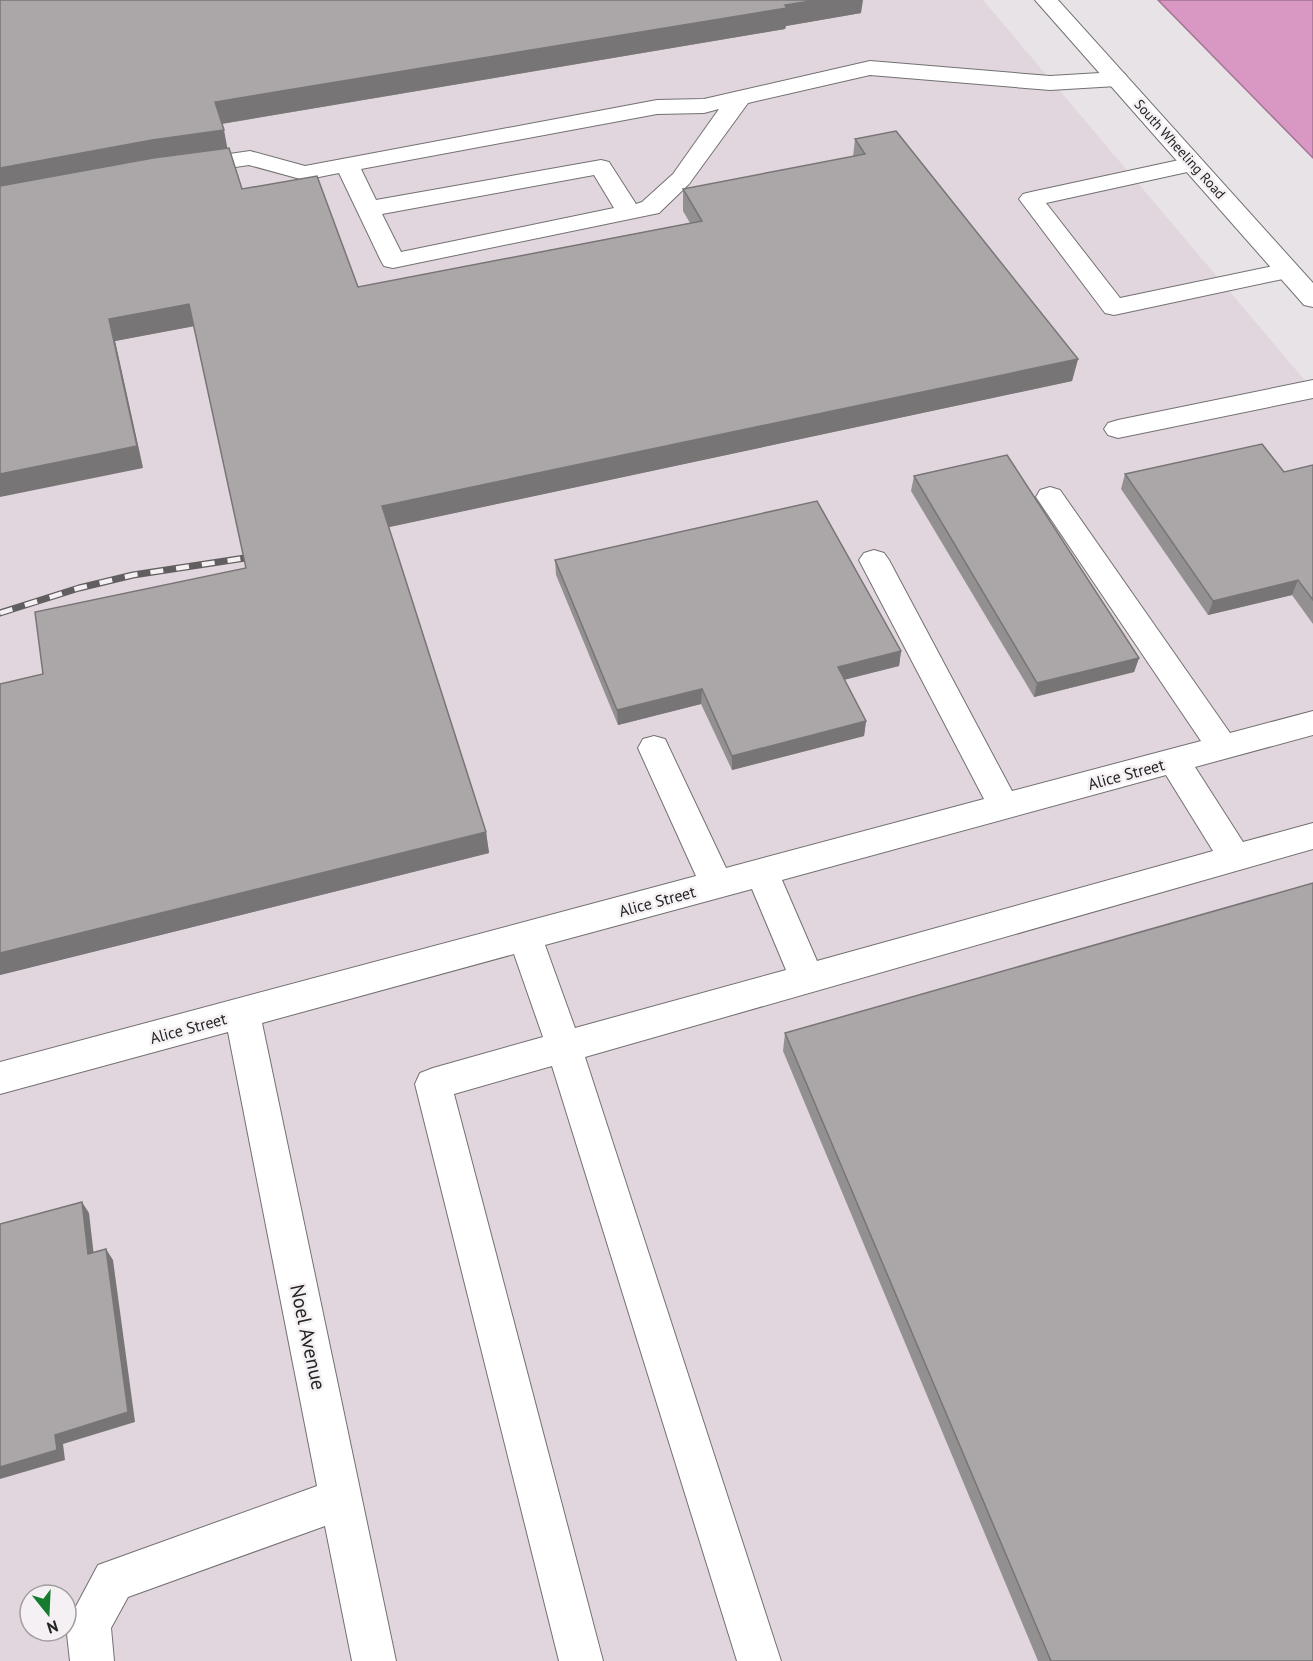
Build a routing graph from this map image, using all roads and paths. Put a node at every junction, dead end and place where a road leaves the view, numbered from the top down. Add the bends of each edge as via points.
1 (1047, 0) edge
2 (1117, 80) junction
3 (741, 98) junction
4 (1192, 164) junction
5 (347, 165) junction
6 (169, 170) edge
7 (368, 209) junction
8 (629, 212) junction
9 (1288, 271) junction
10 (1313, 299) edge
11 (1313, 389) edge
12 (1118, 429) dead end
13 (1050, 497) dead end
14 (874, 560) dead end
15 (1313, 723) edge
16 (654, 748) dead end
17 (1223, 748) junction
18 (1174, 761) junction
19 (1004, 807) junction
20 (1313, 836) edge
21 (1235, 858) junction
22 (762, 873) junction
23 (717, 885) junction
24 (525, 938) junction
25 (807, 978) junction
26 (242, 1014) junction
27 (564, 1047) junction
28 (0, 1078) edge
29 (341, 1499) junction
30 (92, 1661) edge
31 (374, 1661) edge
32 (581, 1661) edge
33 (759, 1661) edge

1 - 2 street, South Wheeling Road
2 - 3 street via 1050,83 870,68
2 - 4 street, South Wheeling Road
3 - 5 street via 704,106 657,107
3 - 8 street via 681,179 650,208
4 - 9 street, South Wheeling Road
4 - 9 street via 1031,199 1114,307
5 - 6 street via 304,173 250,158
5 - 7 street
7 - 8 street via 601,167
7 - 8 street via 393,261
9 - 10 street, South Wheeling Road
11 - 12 street
13 - 17 street
14 - 19 street
15 - 17 street, Alice Street
16 - 23 street
17 - 18 street, Alice Street
18 - 19 street, Alice Street
18 - 21 street
19 - 22 street, Alice Street
20 - 21 street
21 - 25 street
22 - 23 street, Alice Street
22 - 25 street
23 - 24 street, Alice Street
24 - 26 street, Alice Street
24 - 27 street
25 - 27 street
26 - 28 street, Alice Street
26 - 29 street, Noel Avenue
27 - 32 street via 433,1084
27 - 33 street
29 - 30 street via 113,1580 88,1625
29 - 31 street, Noel Avenue

